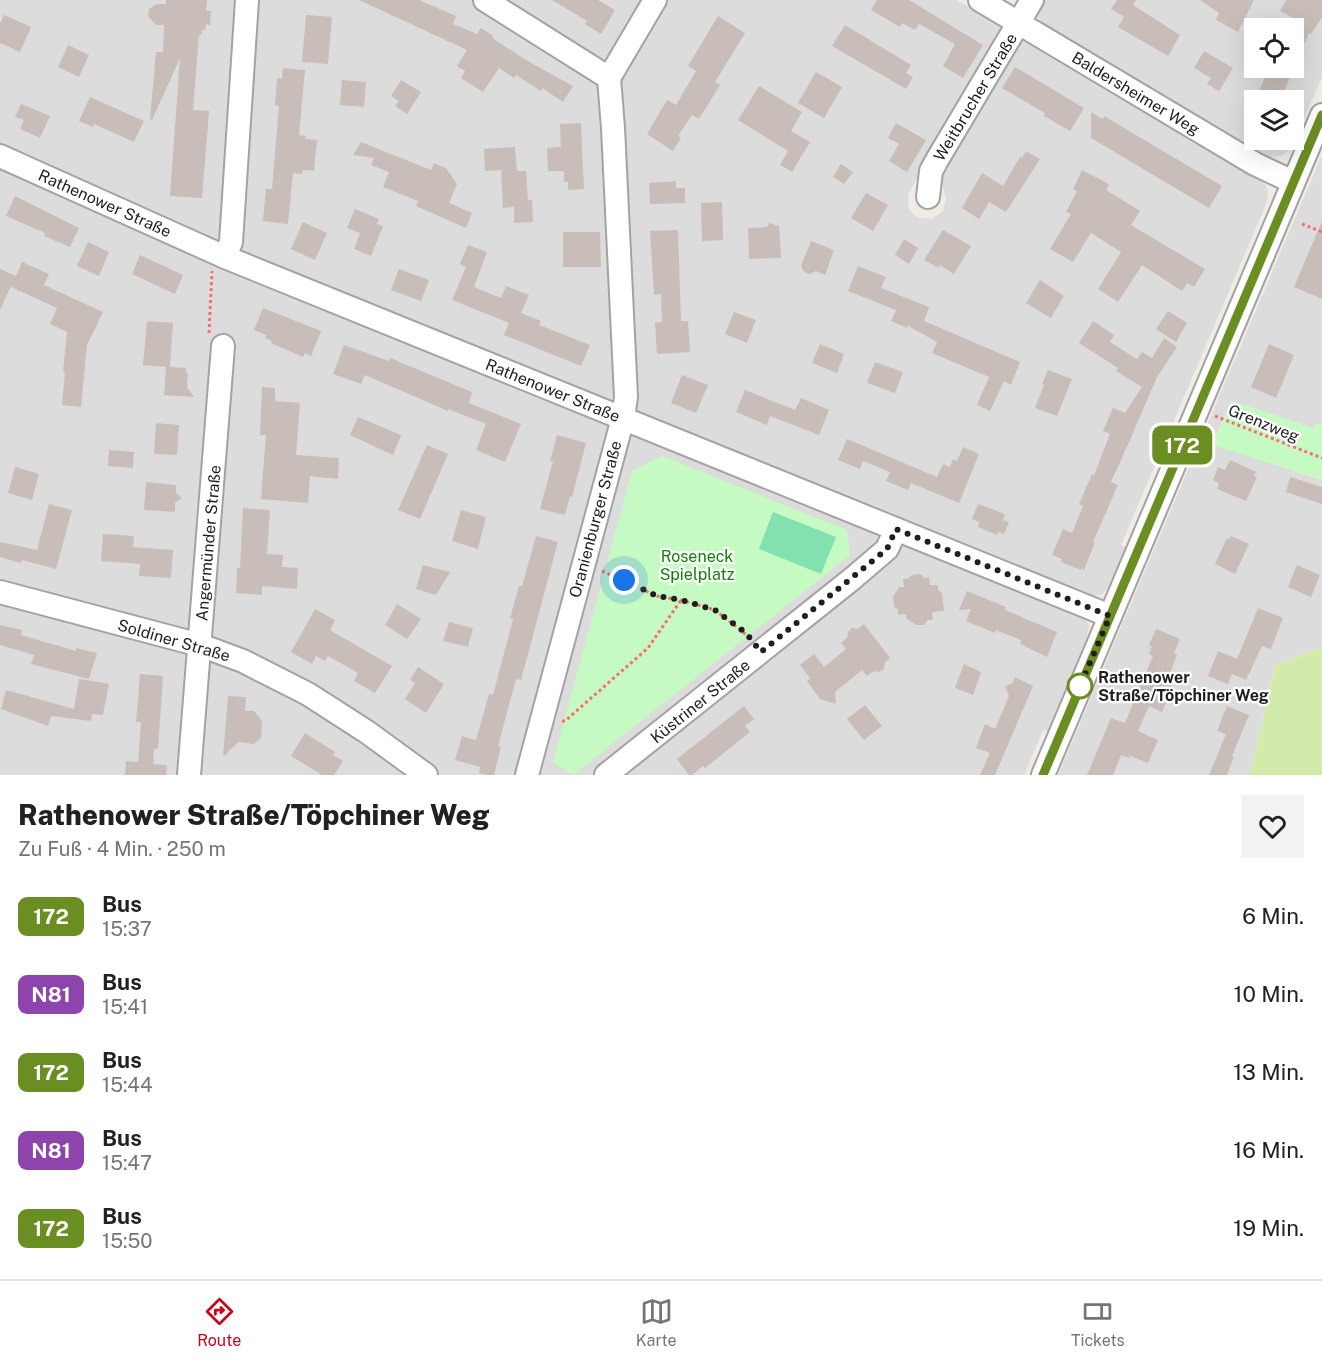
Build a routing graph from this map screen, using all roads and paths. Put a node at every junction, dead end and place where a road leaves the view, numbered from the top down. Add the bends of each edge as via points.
1 (247, 0) edge
2 (485, 0) edge
3 (655, 0) edge
4 (980, 0) edge
5 (1032, 0) edge
6 (1019, 23) junction
7 (609, 78) junction
8 (1322, 115) edge
9 (0, 156) edge
10 (1293, 182) junction
11 (928, 197) dead end
12 (1302, 224) dead end
13 (1322, 232) edge
14 (219, 261) junction
15 (216, 340) joint
16 (1197, 410) junction
17 (622, 418) junction
18 (1322, 458) edge
19 (896, 529) junction
20 (583, 566) junction
21 (0, 592) edge
22 (681, 600) junction
23 (1110, 616) junction
24 (200, 645) junction
25 (761, 652) junction
26 (542, 717) junction
27 (189, 775) edge
28 (426, 775) edge
29 (527, 775) edge
30 (606, 775) edge
31 (1042, 775) edge

1 - 14 street via 231,242
2 - 7 street
3 - 7 street
4 - 6 street, Baldersheimer Weg
5 - 6 street, Weitbrucher Straße
6 - 10 street, Baldersheimer Weg via 1256,164
6 - 11 street, Weitbrucher Straße via 937,160
7 - 17 street, Oranienburger Straße via 626,397
8 - 10 street
9 - 14 street, Rathenower Straße
10 - 16 street
12 - 13 path
14 - 15 path
14 - 17 street, Rathenower Straße
15 - 24 street, Angermünder Straße
16 - 18 path, Grenzweg
16 - 23 street
17 - 19 street, Rathenower Straße
17 - 20 street, Oranienburger Straße
19 - 23 street, Rathenower Straße
19 - 25 street, Küstriner Straße via 887,549
20 - 22 path via 657,596
20 - 26 street, Oranienburger Straße
21 - 24 street, Soldiner Straße
22 - 25 path via 715,610 746,633
22 - 26 path via 648,648 564,721
23 - 31 street
24 - 27 street, Angermünder Straße
24 - 28 street, Soldiner Straße via 243,661 308,694
25 - 30 street, Küstriner Straße
26 - 29 street, Oranienburger Straße

